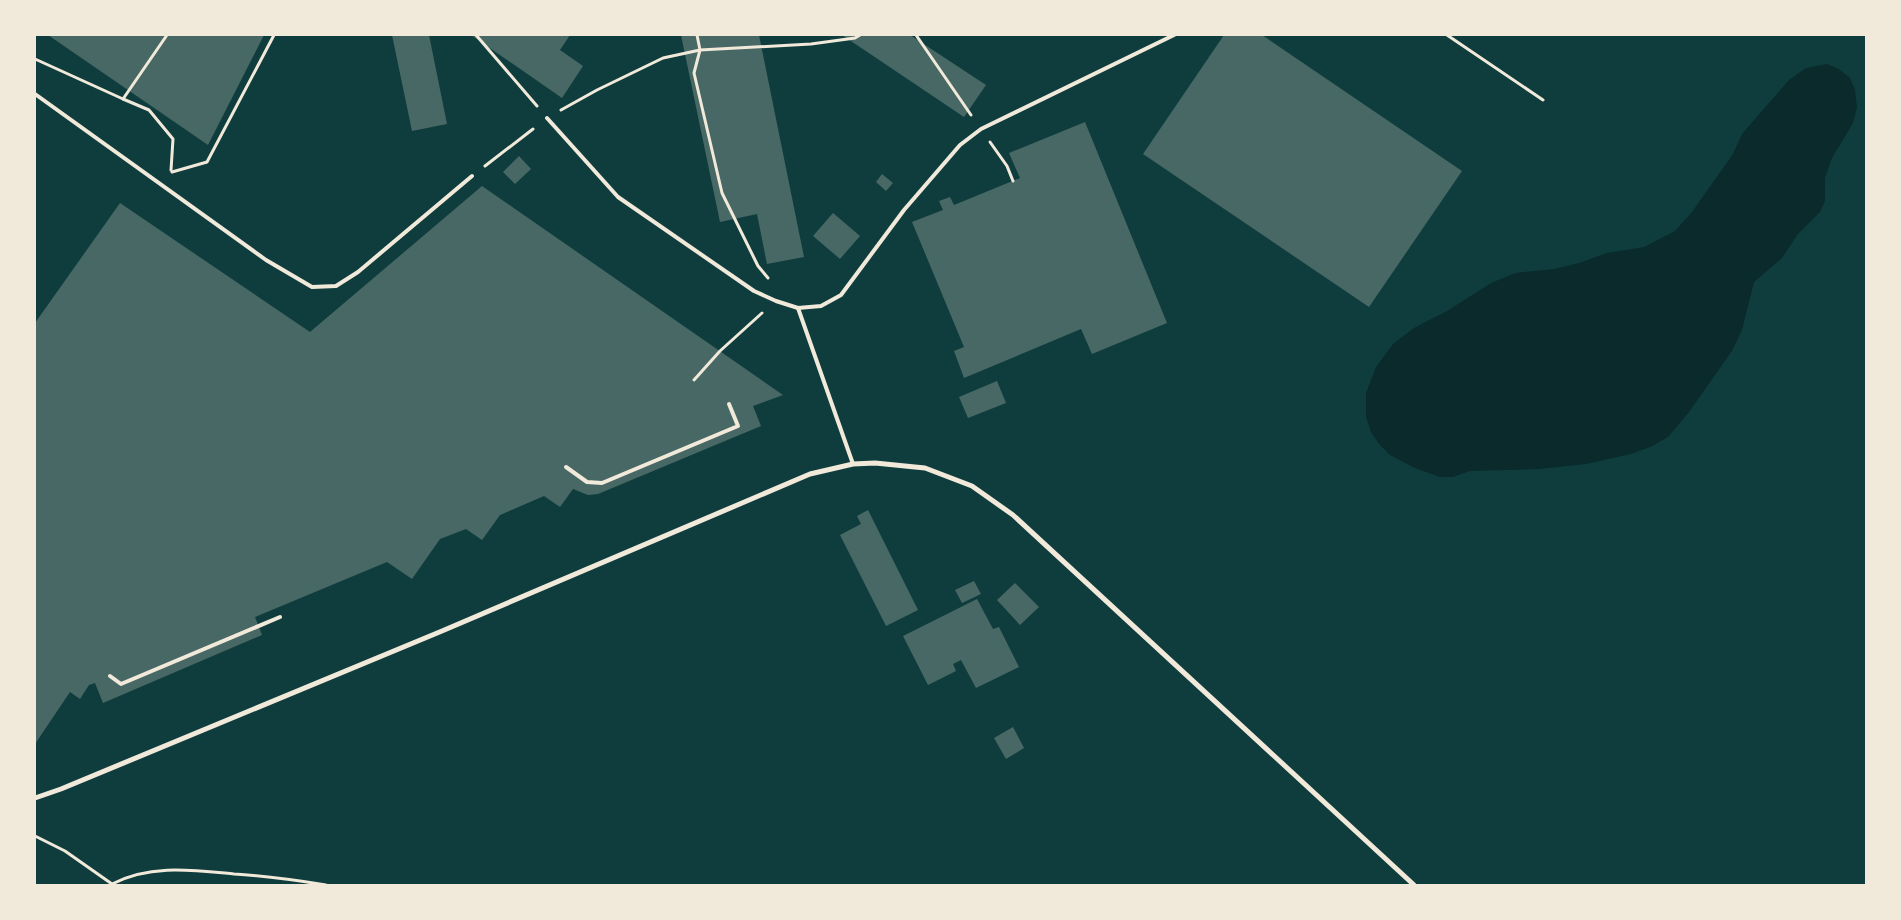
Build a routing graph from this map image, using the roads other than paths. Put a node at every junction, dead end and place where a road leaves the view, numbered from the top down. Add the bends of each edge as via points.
1 (1174, 35) edge
2 (35, 94) edge
3 (547, 118) road end
4 (472, 176) road end
5 (798, 308) junction
6 (729, 404) dead end
7 (853, 464) junction
8 (566, 467) dead end
9 (280, 617) dead end
10 (110, 676) dead end
11 (35, 798) edge
12 (1414, 885) edge

1 - 5 lane via 981,129 960,145 904,210 841,295 821,306
2 - 4 lane via 266,260 312,287 336,286 358,272
3 - 5 lane via 618,197 754,291
5 - 7 lane
6 - 8 lane via 738,426 602,483 587,482
7 - 11 street via 810,474 442,631
7 - 12 street via 925,468 972,486 1013,515
9 - 10 lane via 121,684

